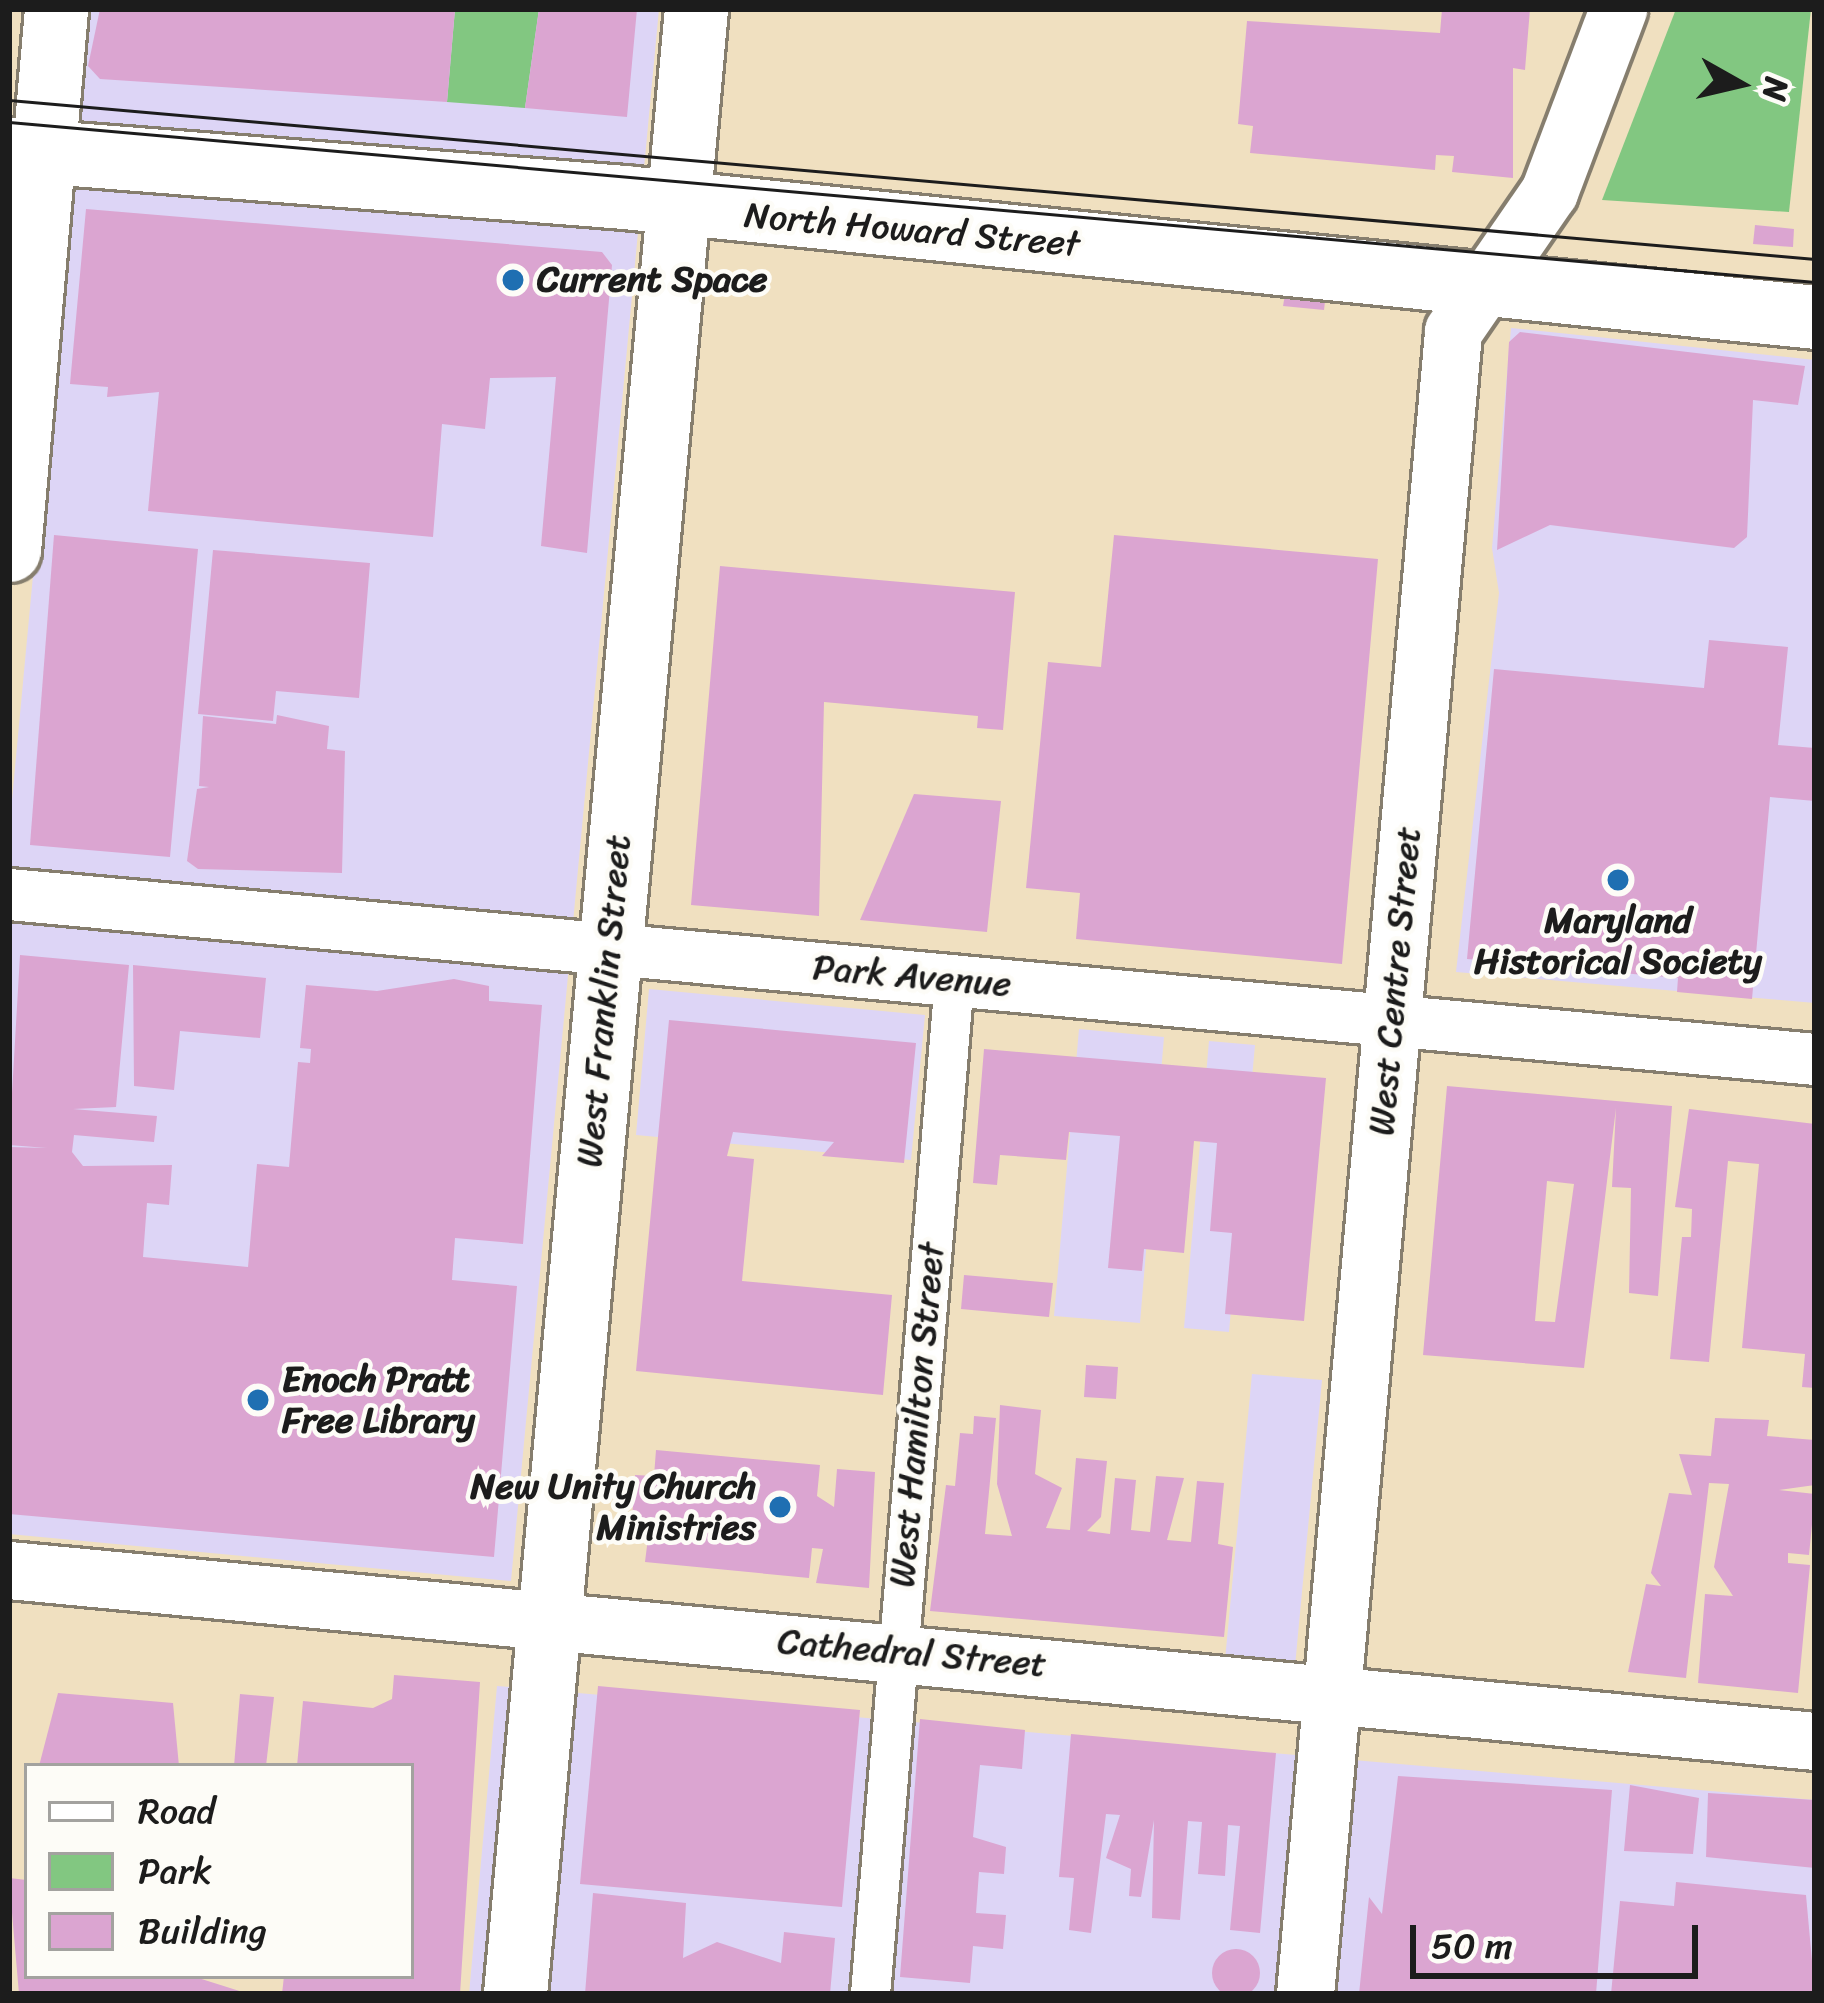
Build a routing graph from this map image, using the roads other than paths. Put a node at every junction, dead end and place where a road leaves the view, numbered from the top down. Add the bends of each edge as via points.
1 (56, 9) edge
2 (696, 9) edge
3 (1618, 9) edge
4 (27, 151) edge
5 (678, 207) junction
6 (1489, 285) junction
7 (1815, 317) edge
8 (9, 550) edge
9 (9, 894) edge
10 (607, 950) junction
11 (954, 979) junction
12 (1393, 1018) junction
13 (1815, 1058) edge
14 (9, 1570) edge
15 (549, 1617) junction
16 (898, 1651) junction
17 (1330, 1693) junction
18 (1815, 1742) edge
19 (515, 1994) edge
20 (870, 1994) edge
21 (1305, 1994) edge

1 - 4 main road
2 - 5 main road, West Franklin Street
3 - 6 main road, West Centre Street via 1549,192
4 - 5 main road, North Howard Street
4 - 8 main road
5 - 6 main road, North Howard Street
5 - 10 main road, West Franklin Street
6 - 7 main road, North Howard Street
6 - 12 main road, West Centre Street via 1453,331
9 - 10 street, Park Avenue
10 - 11 street, Park Avenue
10 - 15 main road, West Franklin Street
11 - 12 street, Park Avenue
11 - 16 street, West Hamilton Street
12 - 13 street, Park Avenue
12 - 17 main road, West Centre Street
14 - 15 main road, Cathedral Street
15 - 16 main road, Cathedral Street
15 - 19 main road, West Franklin Street
16 - 17 main road, Cathedral Street
16 - 20 street, West Hamilton Street
17 - 18 main road, Cathedral Street
17 - 21 main road, West Centre Street

